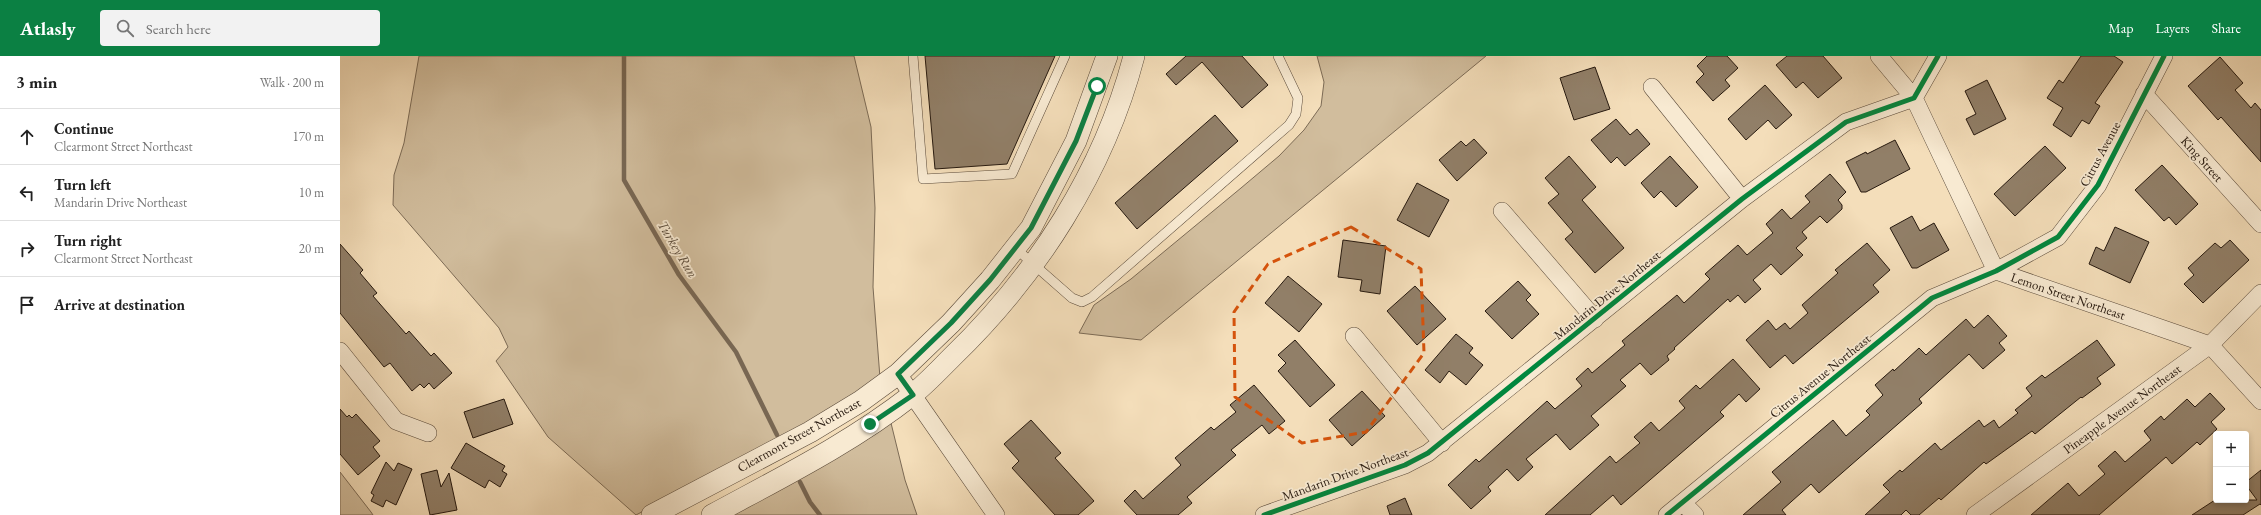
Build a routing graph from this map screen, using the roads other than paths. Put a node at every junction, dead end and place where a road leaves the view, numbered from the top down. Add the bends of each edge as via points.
1 (913, 56) edge
2 (1065, 56) edge
3 (1107, 56) edge
4 (1134, 56) edge
5 (1278, 56) edge
6 (1880, 56) edge
7 (1938, 56) edge
8 (2164, 56) edge
9 (1652, 86) dead end
10 (2144, 94) junction
11 (1914, 98) junction
12 (1742, 199) junction
13 (1502, 211) dead end
14 (2261, 224) edge
15 (1015, 248) junction
16 (1034, 264) junction
17 (1996, 271) junction
18 (2261, 293) edge
19 (1595, 319) junction
20 (1354, 336) dead end
21 (2210, 345) junction
22 (340, 351) edge
23 (898, 374) junction
24 (913, 395) junction
25 (2261, 401) edge
26 (428, 433) dead end
27 (1442, 443) junction
28 (1683, 503) junction
29 (652, 515) edge
30 (712, 515) edge
31 (996, 515) edge
32 (1264, 515) edge
33 (1667, 515) edge
34 (1695, 515) edge
35 (1975, 515) edge

1 - 2 lane via 923,179 1012,174
3 - 15 street, Clearmont Street Northeast via 1076,141 1031,228
4 - 16 street, Clearmont Street Northeast via 1124,96 1095,161 1050,242
5 - 16 lane via 1298,98 1296,114 1289,125 1092,297 1082,302 1072,298
6 - 11 street, Lemon Street Northeast
7 - 11 street
8 - 10 street, Citrus Avenue
9 - 12 street
10 - 14 street, King Street
10 - 17 street, Citrus Avenue via 2098,185 2058,237
11 - 12 street, Mandarin Drive Northeast via 1846,122
11 - 17 street, Lemon Street Northeast
12 - 19 street, Mandarin Drive Northeast
13 - 19 street
15 - 16 lane
15 - 23 street, Clearmont Street Northeast via 951,323
16 - 24 street, Clearmont Street Northeast via 1004,303
17 - 21 street, Lemon Street Northeast
17 - 28 street, Citrus Avenue Northeast via 1932,298
18 - 21 street, Pineapple Avenue Northeast
19 - 27 street, Mandarin Drive Northeast
20 - 27 street
21 - 25 street, Lemon Street Northeast
21 - 35 street, Pineapple Avenue Northeast
22 - 26 street via 396,421
23 - 24 street
23 - 29 street, Clearmont Street Northeast via 861,401 810,432
24 - 30 street, Clearmont Street Northeast via 822,455
24 - 31 street
27 - 32 street, Mandarin Drive Northeast via 1405,466
28 - 33 street, Citrus Avenue Northeast
28 - 34 street

